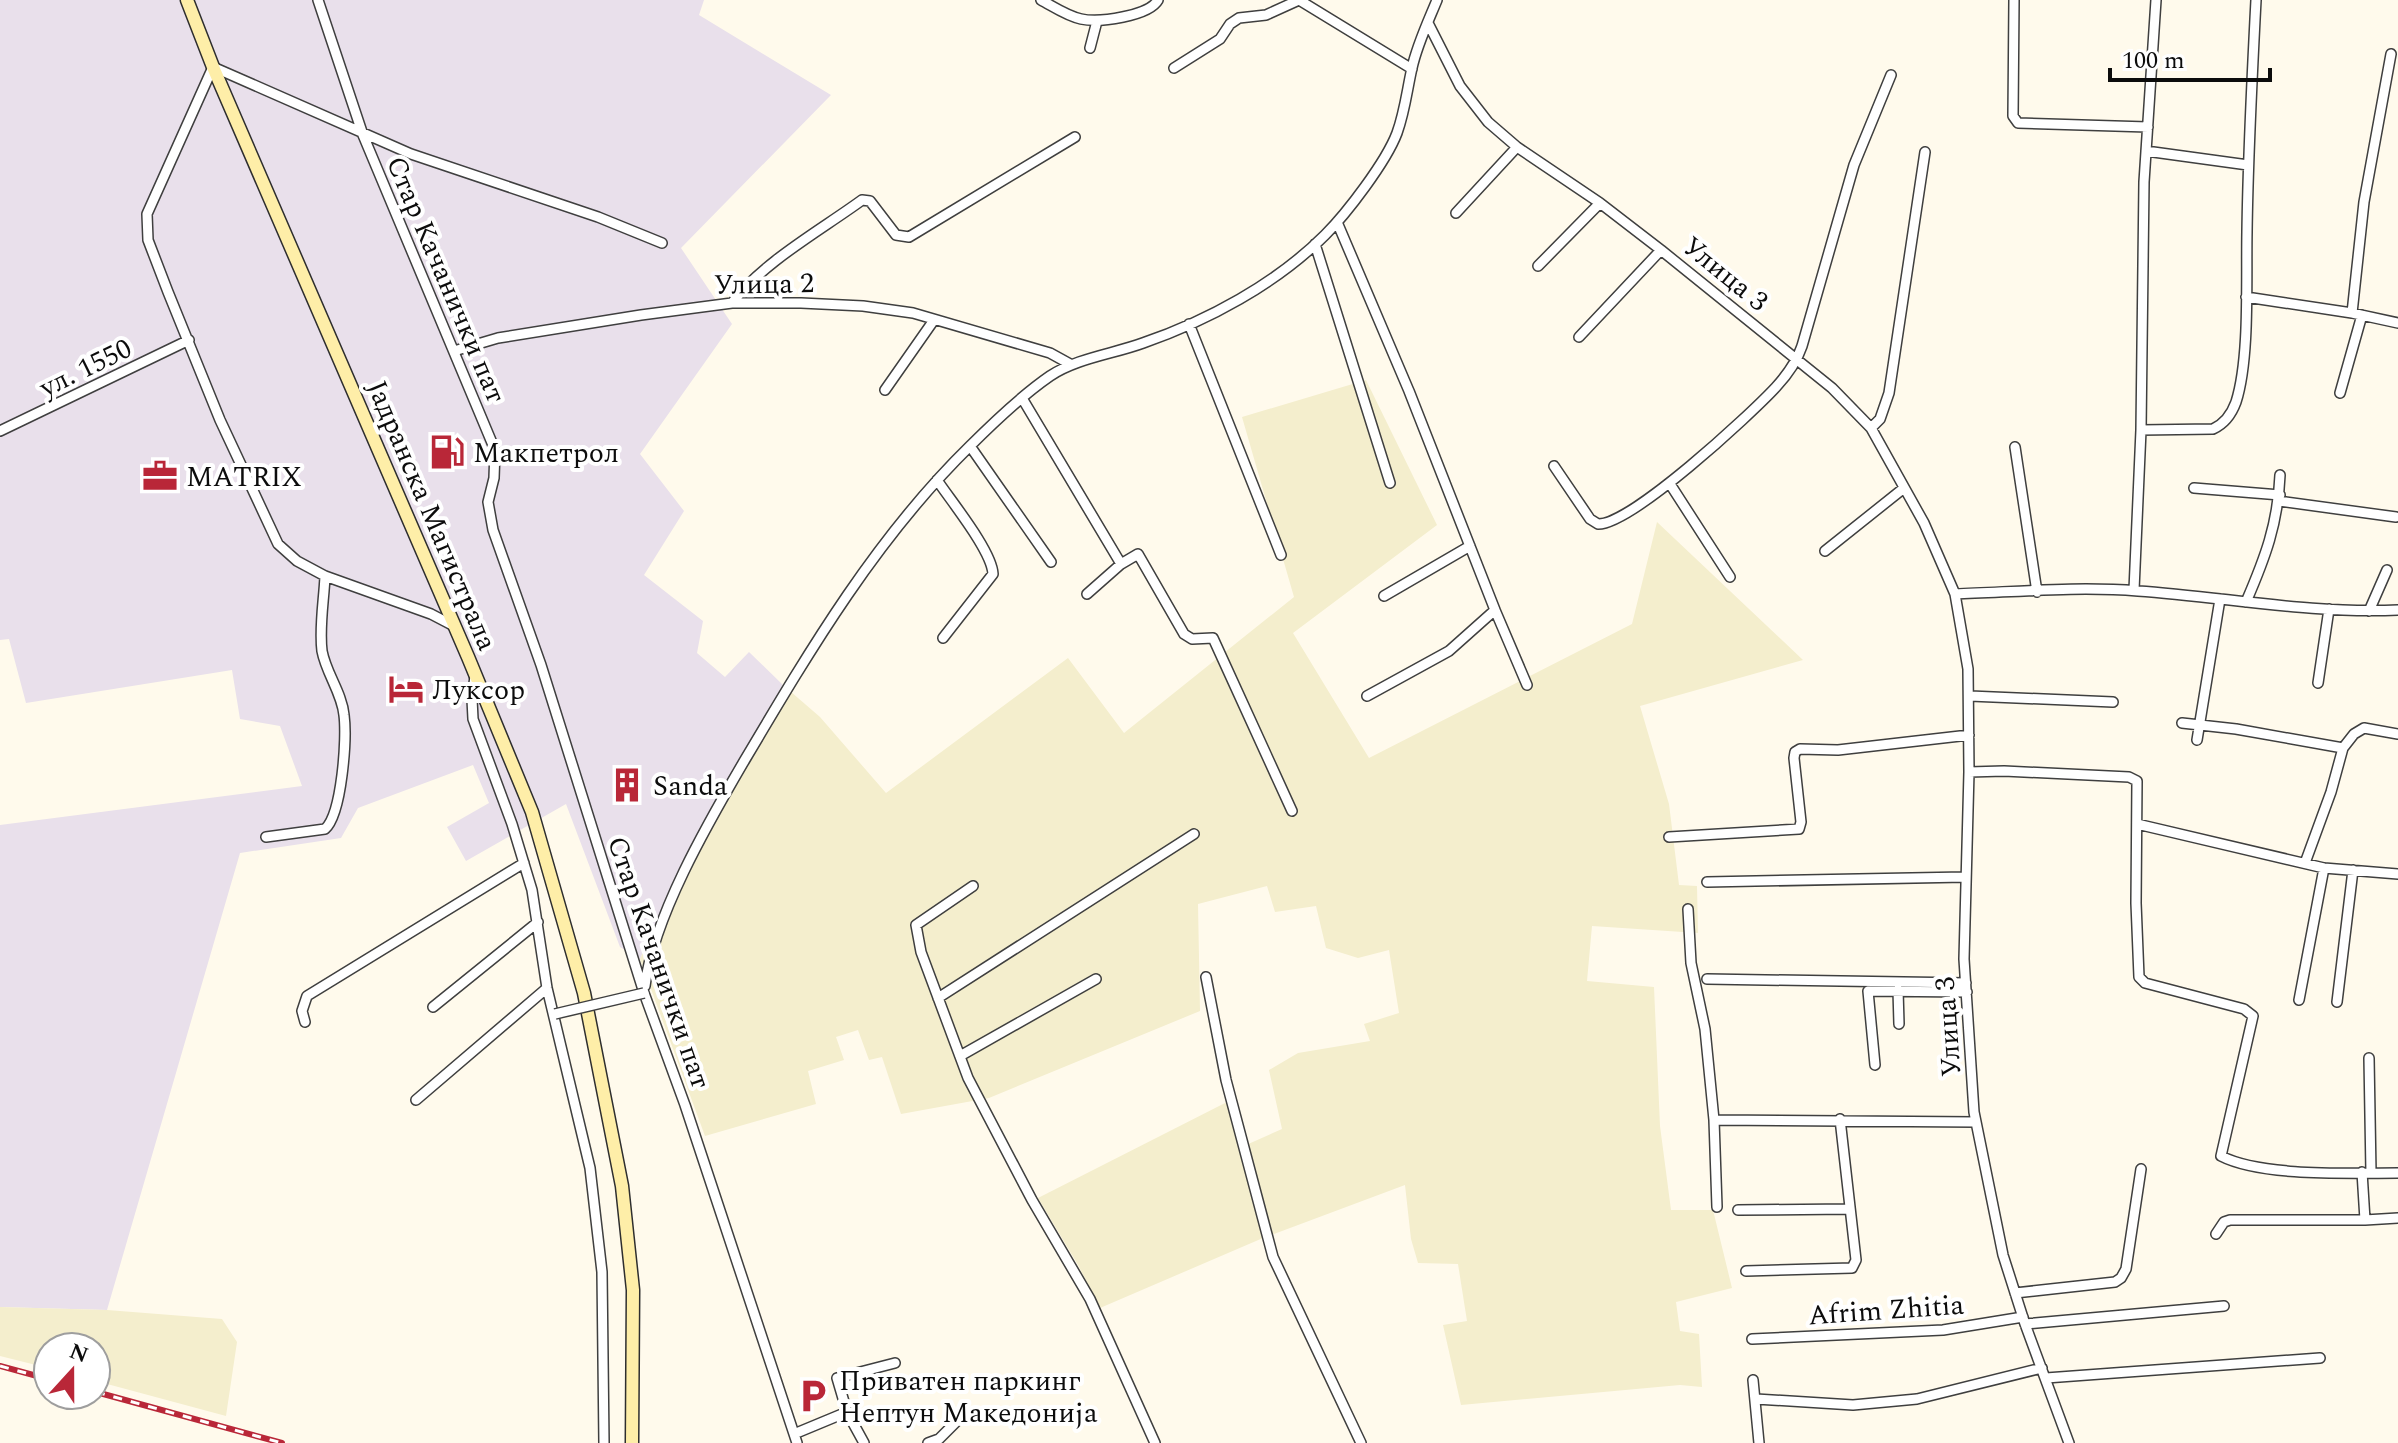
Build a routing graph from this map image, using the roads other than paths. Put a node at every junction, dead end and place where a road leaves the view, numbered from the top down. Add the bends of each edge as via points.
1 (187, 0) edge
2 (318, 0) edge
3 (1041, 0) edge
4 (1158, 0) edge
5 (1299, 0) edge
6 (1437, 0) edge
7 (2014, 0) edge
8 (2156, 0) edge
9 (2256, 0) edge
10 (1097, 21) junction
11 (1428, 23) junction
12 (1090, 48) dead end
13 (2391, 54) dead end
14 (213, 67) junction
15 (1174, 68) dead end
16 (1412, 69) junction
17 (1891, 75) dead end
18 (2148, 127) junction
19 (363, 135) junction
20 (1075, 137) dead end
21 (1517, 147) junction
22 (2146, 151) junction
23 (1925, 152) dead end
24 (2248, 165) junction
25 (1600, 203) junction
26 (1456, 213) dead end
27 (1337, 222) junction
28 (662, 243) dead end
29 (1315, 244) junction
30 (1661, 250) junction
31 (1538, 266) dead end
32 (2246, 297) junction
33 (732, 303) junction
34 (2357, 314) junction
35 (934, 320) junction
36 (2398, 323) edge
37 (1189, 324) junction
38 (1579, 337) dead end
39 (189, 340) junction
40 (454, 351) junction
41 (1798, 359) junction
42 (1070, 364) junction
43 (885, 390) dead end
44 (2340, 393) dead end
45 (1022, 398) junction
46 (1871, 428) junction
47 (2141, 430) junction
48 (0, 431) edge
49 (970, 446) junction
50 (2015, 447) dead end
51 (1554, 466) dead end
52 (2280, 475) dead end
53 (937, 480) junction
54 (1390, 483) dead end
55 (1670, 484) junction
56 (1904, 488) junction
57 (2194, 488) dead end
58 (2280, 498) junction
59 (2396, 517) dead end
60 (1470, 546) junction
61 (1825, 551) dead end
62 (1281, 555) dead end
63 (1051, 562) dead end
64 (1121, 564) junction
65 (2387, 570) dead end
66 (325, 576) junction
67 (1730, 577) dead end
68 (2134, 590) junction
69 (2037, 592) junction
70 (1087, 594) dead end
71 (1955, 594) junction
72 (1384, 596) dead end
73 (2220, 599) junction
74 (2246, 602) junction
75 (2329, 609) junction
76 (1495, 610) junction
77 (2398, 610) edge
78 (2369, 611) junction
79 (454, 626) junction
80 (943, 638) dead end
81 (475, 676) junction
82 (2318, 683) dead end
83 (1527, 685) dead end
84 (1367, 696) dead end
85 (1970, 696) junction
86 (2113, 702) dead end
87 (2182, 723) dead end
88 (2198, 724) junction
89 (2398, 734) edge
90 (1969, 735) junction
91 (2197, 740) dead end
92 (2343, 748) junction
93 (1969, 772) junction
94 (1292, 811) dead end
95 (2137, 824) junction
96 (1194, 834) dead end
97 (266, 837) dead end
98 (1669, 837) dead end
99 (524, 863) junction
100 (2305, 863) junction
101 (2324, 868) junction
102 (2353, 870) junction
103 (2398, 874) edge
104 (1965, 877) junction
105 (1707, 882) dead end
106 (973, 886) dead end
107 (1688, 909) dead end
108 (538, 922) junction
109 (1206, 977) dead end
110 (1096, 979) dead end
111 (1707, 979) dead end
112 (547, 988) junction
113 (1967, 988) junction
114 (1898, 990) junction
115 (644, 993) junction
116 (938, 998) junction
117 (2299, 1000) dead end
118 (2337, 1002) dead end
119 (433, 1007) dead end
120 (555, 1014) junction
121 (305, 1022) dead end
122 (1899, 1024) dead end
123 (960, 1056) junction
124 (2369, 1058) dead end
125 (1875, 1065) dead end
126 (416, 1100) dead end
127 (1840, 1119) junction
128 (1714, 1120) junction
129 (1976, 1122) junction
130 (2141, 1169) dead end
131 (2366, 1172) junction
132 (2398, 1173) edge
133 (1717, 1207) dead end
134 (1850, 1209) junction
135 (1738, 1210) dead end
136 (2398, 1218) edge
137 (2365, 1220) junction
138 (2216, 1234) dead end
139 (1746, 1271) dead end
140 (2015, 1293) junction
141 (2224, 1306) dead end
142 (2024, 1320) junction
143 (1752, 1339) dead end
144 (2320, 1358) dead end
145 (895, 1363) dead end
146 (2044, 1373) junction
147 (1753, 1380) dead end
148 (1756, 1399) junction
149 (847, 1412) junction
150 (964, 1414) dead end
151 (795, 1438) edge
152 (1359, 1442) edge
153 (604, 1443) edge
154 (632, 1443) edge
155 (864, 1443) edge
156 (928, 1443) edge
157 (1155, 1443) edge
158 (1759, 1443) edge
159 (2069, 1443) edge

1 - 14 street, Јадранска Магистрала
2 - 19 street, Стар Качанички пат
3 - 10 street via 1079,19
4 - 10 street via 1132,15
5 - 15 street via 1266,15 1239,18 1220,39
5 - 16 street
6 - 11 street
7 - 18 street via 2013,116 2018,123
8 - 18 street
9 - 24 street
10 - 12 street
11 - 16 street
11 - 21 street, Улица 3 via 1470,100
13 - 34 street via 2365,192
14 - 19 street
14 - 39 street via 147,214 146,227 163,279
14 - 79 street, Јадранска Магистрала
16 - 27 street via 1396,137
17 - 41 street via 1854,165
18 - 22 street
19 - 28 street
19 - 40 street, Стар Качанички пат
20 - 33 street via 909,237 896,235 870,201 862,200 776,262
21 - 25 street, Улица 3
21 - 26 street
22 - 24 street
22 - 47 street
23 - 46 street via 1889,393
24 - 32 street
25 - 30 street, Улица 3
25 - 31 street
27 - 29 street
27 - 60 street
29 - 37 street via 1275,276
29 - 54 street
30 - 38 street
30 - 41 street, Улица 3
32 - 34 street
32 - 47 street via 2240,380 2226,419 2206,430
33 - 35 street, Улица 2 via 863,306
33 - 40 street, Улица 2 via 513,335
34 - 36 street
34 - 44 street
35 - 42 street, Улица 2 via 1050,353
35 - 43 street
37 - 42 street
37 - 62 street
39 - 48 street, ул. 1550
39 - 66 street via 278,544
40 - 115 street, Стар Качанички пат via 495,450 488,502 493,530
41 - 46 street, Улица 3
41 - 55 street via 1776,387
42 - 45 street
45 - 49 street
45 - 64 street
46 - 56 street, Улица 3
47 - 68 street
49 - 53 street
49 - 63 street
50 - 69 street
51 - 55 street via 1598,524 1614,521
52 - 58 street
53 - 80 street via 985,552 993,574
53 - 115 street via 833,613 713,816 648,959
55 - 67 street
56 - 61 street
56 - 71 street, Улица 3
57 - 58 street
58 - 59 street
58 - 74 street via 2269,548
60 - 72 street
60 - 76 street
64 - 70 street
64 - 94 street via 1138,554 1184,634 1213,638
65 - 78 street
66 - 79 street
66 - 97 street via 322,648 345,712 334,818 325,829
68 - 69 street
68 - 73 street
69 - 71 street
71 - 85 street, Улица 3
73 - 74 street
73 - 88 street
74 - 75 street
75 - 78 street
75 - 82 street
76 - 83 street
76 - 84 street via 1449,651
77 - 78 street
79 - 81 street, Јадранска Магистрала
81 - 99 street via 473,719
81 - 154 street, Јадранска Магистрала via 532,812 584,993 622,1186 633,1290
85 - 86 street
85 - 90 street, Улица 3
87 - 88 street
88 - 91 street
88 - 92 street
89 - 92 street via 2364,728
90 - 93 street, Улица 3
90 - 98 street via 1838,750 1800,749 1794,758 1799,829
92 - 100 street
93 - 95 street via 2129,777 2138,784
93 - 104 street, Улица 3
95 - 100 street
95 - 131 street via 2139,977 2253,1016 2221,1156 2253,1166
96 - 116 street
99 - 108 street
99 - 121 street via 307,996
100 - 101 street
101 - 102 street
101 - 117 street
102 - 103 street
102 - 118 street
104 - 105 street
104 - 113 street, Улица 3
106 - 116 street via 916,925
107 - 128 street
108 - 112 street
108 - 119 street
109 - 152 street via 1226,1080 1273,1257
110 - 123 street
111 - 113 street
112 - 120 street
112 - 126 street
113 - 114 street
113 - 129 street, Улица 3
114 - 122 street
114 - 125 street via 1868,991
115 - 120 street, bridge
115 - 151 street, Стар Качанички пат
116 - 123 street
120 - 153 street via 597,1214
123 - 157 street via 1032,1200 1090,1299
124 - 131 street
127 - 128 street
127 - 129 street
127 - 134 street
128 - 133 street
129 - 140 street, Улица 3
130 - 140 street via 2121,1278
131 - 132 street
131 - 137 street
134 - 135 street
134 - 139 street via 1856,1260 1852,1268
136 - 137 street
137 - 138 street via 2230,1220
140 - 142 street, Улица 3
141 - 142 street, Afrim Zhitia
142 - 143 street, Afrim Zhitia via 1930,1331
142 - 146 street, Улица 3
144 - 146 street
145 - 149 street via 837,1378
146 - 148 street via 1917,1399 1853,1405
146 - 159 street, Улица 3
147 - 148 street
148 - 158 street
149 - 151 street
149 - 155 street
150 - 156 street

